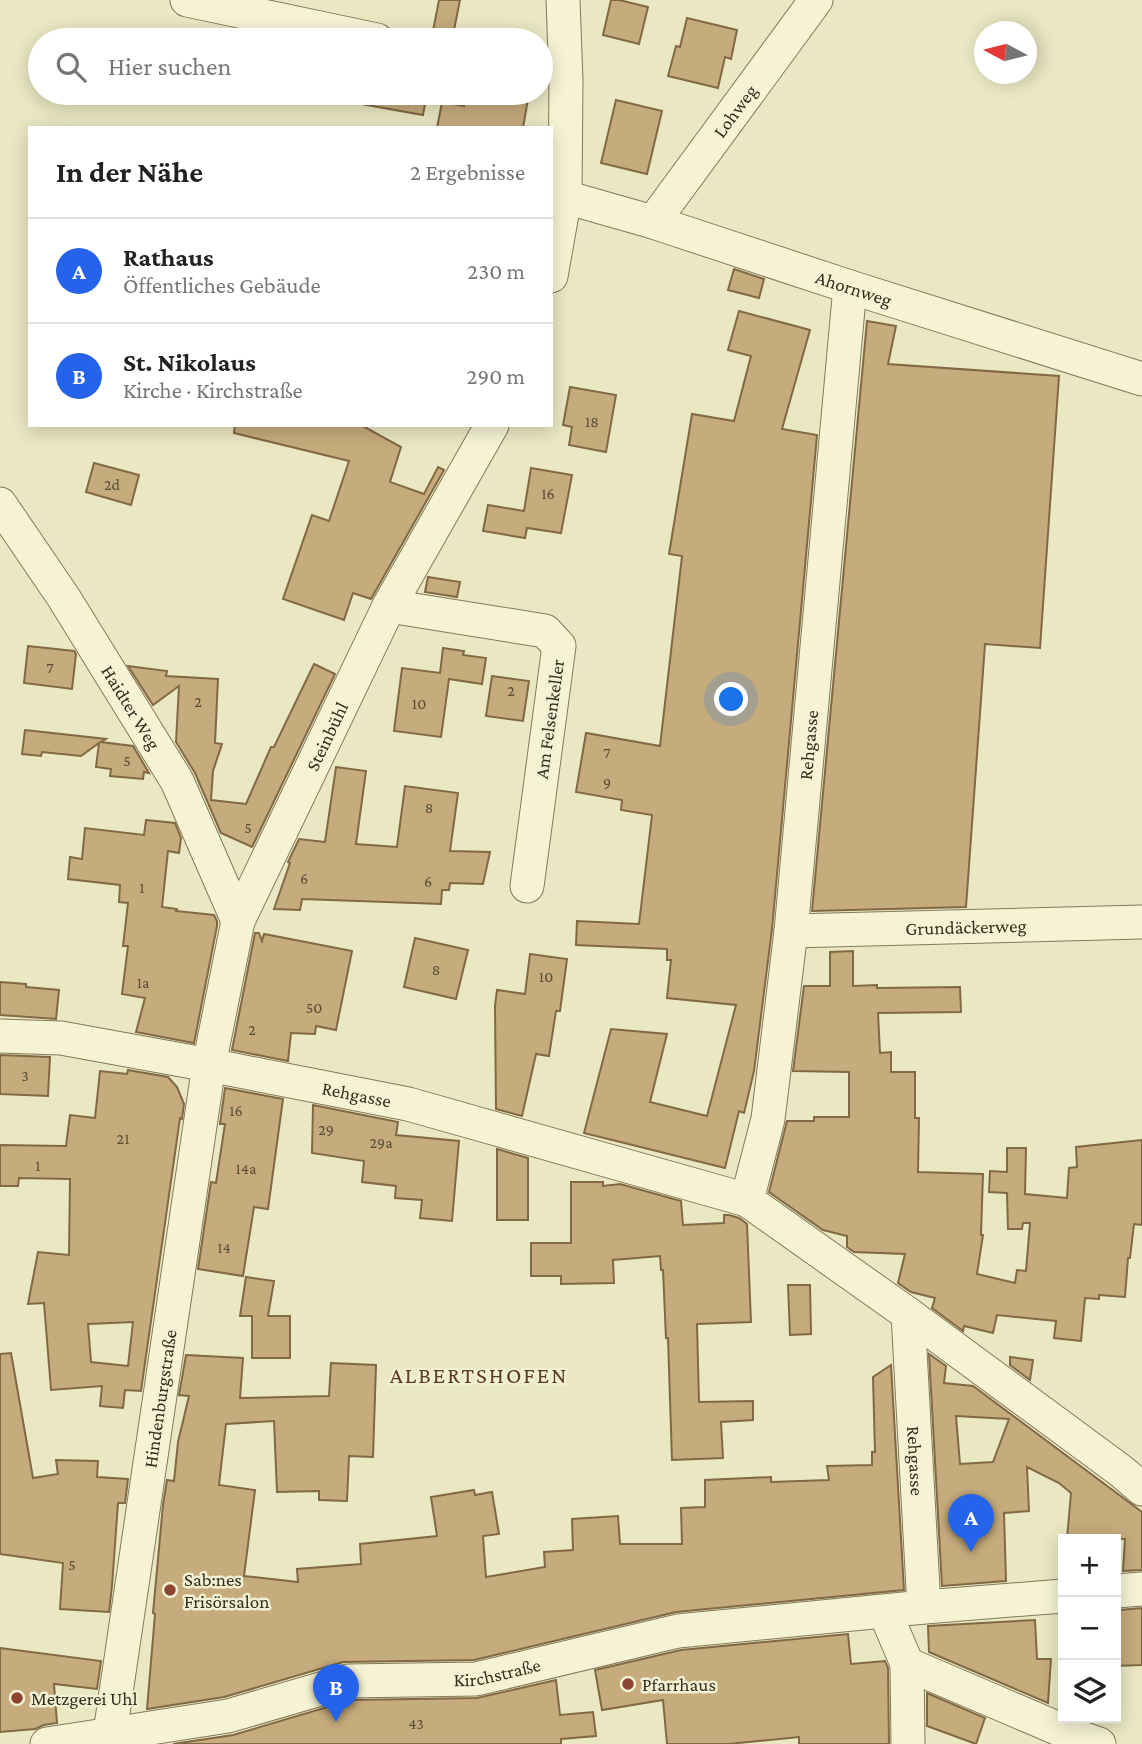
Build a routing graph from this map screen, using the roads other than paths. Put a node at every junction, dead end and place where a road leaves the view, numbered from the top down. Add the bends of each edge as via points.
1 (187, 0) edge
2 (563, 0) edge
3 (816, 0) edge
4 (320, 28) edge
5 (554, 78) edge
6 (565, 197) junction
7 (653, 222) junction
8 (553, 265) edge
9 (850, 287) junction
10 (1142, 379) edge
11 (491, 427) edge
12 (0, 504) edge
13 (389, 606) junction
14 (527, 886) dead end
15 (238, 921) junction
16 (1142, 922) edge
17 (791, 931) junction
18 (0, 1036) edge
19 (209, 1065) junction
20 (747, 1200) junction
21 (908, 1314) junction
22 (1142, 1489) edge
23 (1142, 1589) edge
24 (1121, 1591) edge
25 (1058, 1596) edge
26 (924, 1607) junction
27 (885, 1612) junction
28 (907, 1664) junction
29 (110, 1733) junction
30 (52, 1744) edge
31 (908, 1744) edge
32 (1099, 1744) edge

1 - 4 street
2 - 5 street
3 - 7 street, Lohweg
5 - 6 street
6 - 7 street, Ahornweg
6 - 8 street
7 - 9 street, Ahornweg
9 - 10 street, Ahornweg
9 - 17 street, Rehgasse
11 - 13 street, Steinbühl
12 - 15 street, Haidter Weg via 177,780
13 - 14 street, Am Felsenkeller via 545,631 559,646
13 - 15 street, Steinbühl
15 - 19 street, Steinbühl
16 - 17 street, Grundäckerweg
17 - 20 street, Rehgasse via 768,1119
18 - 19 street, Rehgasse via 61,1038
19 - 20 street, Rehgasse via 408,1104
19 - 29 street, Hindenburgstraße
20 - 21 street, Rehgasse
21 - 22 street, Rehgasse
21 - 26 street, Rehgasse
23 - 24 street
25 - 26 street, Kirchstraße
26 - 27 street, Kirchstraße
27 - 28 street
27 - 29 street, Kirchstraße via 678,1630 476,1679 348,1681 228,1716
28 - 31 street
28 - 32 street
29 - 30 street, Kirchstraße

